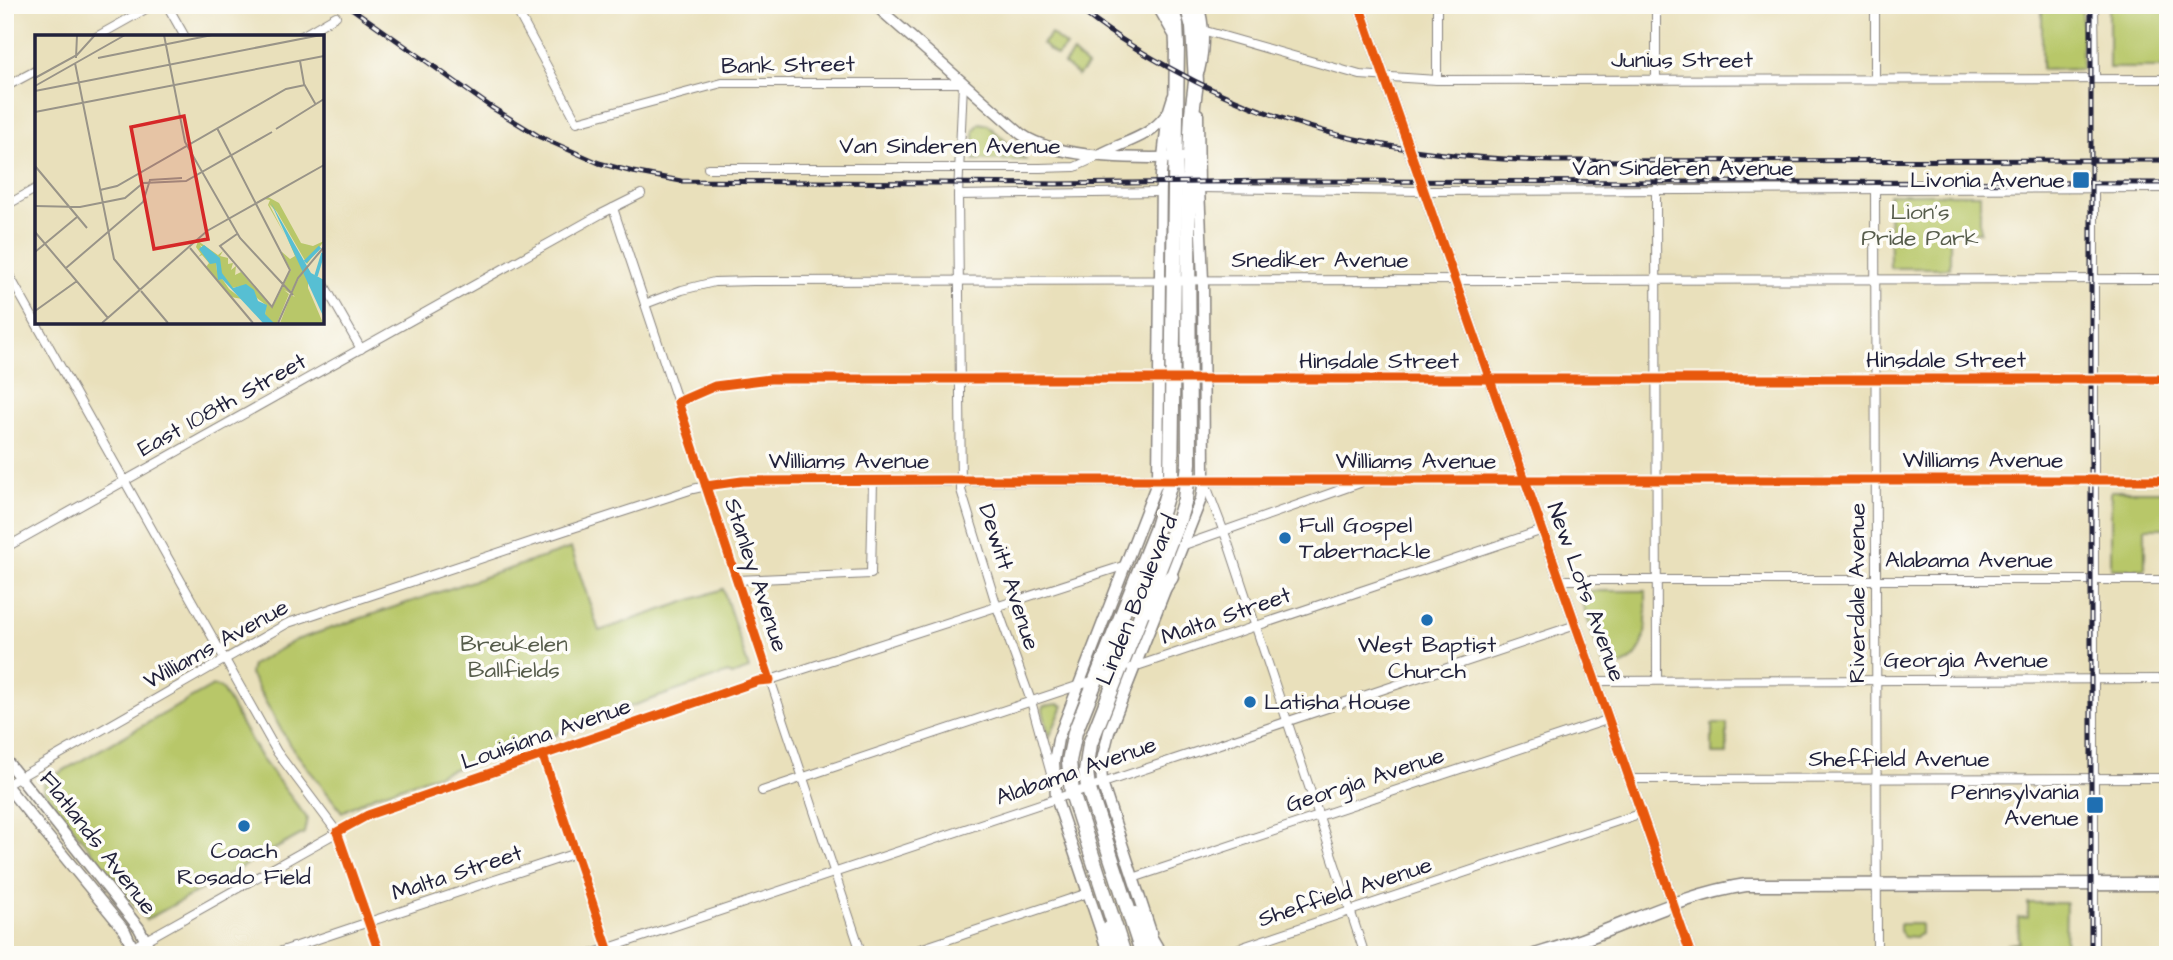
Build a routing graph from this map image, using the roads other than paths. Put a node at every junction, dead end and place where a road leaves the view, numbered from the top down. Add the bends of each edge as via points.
1 (153, 5) edge
2 (167, 5) edge
3 (514, 5) edge
4 (875, 5) edge
5 (1157, 5) edge
6 (1170, 5) edge
7 (1187, 5) edge
8 (1200, 5) edge
9 (1359, 5) edge
10 (1437, 5) edge
11 (1656, 5) edge
12 (1875, 5) edge
13 (2094, 5) edge
14 (336, 16) dead end
15 (1202, 24) junction
16 (100, 35) edge
17 (184, 35) edge
18 (303, 35) edge
19 (1177, 46) junction
20 (35, 71) edge
21 (1385, 78) junction
22 (2095, 78) junction
23 (1437, 79) junction
24 (1656, 79) junction
25 (1875, 79) junction
26 (2168, 79) edge
27 (1196, 82) junction
28 (963, 83) junction
29 (5, 88) edge
30 (1176, 88) junction
31 (1168, 113) junction
32 (1101, 154) junction
33 (1176, 157) junction
34 (960, 167) junction
35 (708, 168) dead end
36 (1199, 188) junction
37 (2168, 188) edge
38 (35, 189) edge
39 (1656, 189) junction
40 (1875, 189) junction
41 (2094, 189) junction
42 (1424, 191) junction
43 (1160, 192) junction
44 (641, 194) dead end
45 (958, 195) junction
46 (5, 206) edge
47 (612, 208) junction
48 (5, 268) edge
49 (1656, 279) junction
50 (1876, 279) junction
51 (2094, 279) junction
52 (2168, 279) edge
53 (960, 280) junction
54 (1166, 280) junction
55 (1196, 280) junction
56 (1455, 280) junction
57 (324, 285) edge
58 (645, 304) junction
59 (35, 322) edge
60 (36, 324) edge
61 (360, 349) junction
62 (2168, 379) edge
63 (959, 380) junction
64 (1166, 380) junction
65 (1197, 380) junction
66 (1490, 380) junction
67 (1656, 380) junction
68 (1875, 380) junction
69 (2094, 380) junction
70 (678, 402) junction
71 (873, 480) junction
72 (961, 480) junction
73 (1165, 480) junction
74 (1188, 480) junction
75 (1204, 480) junction
76 (1525, 480) junction
77 (1656, 480) junction
78 (1876, 480) junction
79 (2094, 480) junction
80 (2168, 480) edge
81 (1366, 481) junction
82 (125, 482) junction
83 (706, 486) junction
84 (1543, 530) junction
85 (1224, 531) junction
86 (1184, 545) junction
87 (5, 548) edge
88 (1126, 565) junction
89 (1171, 576) junction
90 (737, 580) junction
91 (1560, 580) junction
92 (1656, 580) junction
93 (1876, 580) junction
94 (2094, 580) junction
95 (2168, 580) edge
96 (998, 607) junction
97 (1576, 625) junction
98 (1255, 626) junction
99 (1135, 630) junction
100 (225, 659) junction
101 (1136, 666) junction
102 (1118, 672) junction
103 (1657, 679) junction
104 (770, 680) junction
105 (1095, 680) junction
106 (1876, 680) junction
107 (2094, 680) junction
108 (2168, 680) edge
109 (1597, 681) junction
110 (1078, 685) junction
111 (1031, 701) junction
112 (1610, 719) junction
113 (1287, 721) junction
114 (543, 756) junction
115 (5, 759) edge
116 (19, 777) junction
117 (803, 777) junction
118 (1876, 778) junction
119 (2093, 778) junction
120 (2168, 778) edge
121 (1630, 779) junction
122 (1054, 783) junction
123 (5, 784) edge
124 (1095, 785) junction
125 (762, 791) dead end
126 (1072, 793) junction
127 (1056, 798) junction
128 (1642, 813) junction
129 (1319, 816) junction
130 (337, 832) junction
131 (576, 853) junction
132 (834, 872) junction
133 (1133, 878) junction
134 (1876, 884) junction
135 (2094, 884) junction
136 (2168, 884) edge
137 (1121, 890) junction
138 (1088, 893) junction
139 (1106, 900) junction
140 (1674, 904) junction
141 (1351, 911) junction
142 (370, 922) junction
143 (146, 940) junction
144 (134, 951) edge
145 (609, 951) edge
146 (1159, 953) edge
147 (119, 955) edge
148 (153, 955) edge
149 (270, 955) edge
150 (380, 955) edge
151 (588, 955) edge
152 (862, 955) edge
153 (902, 955) edge
154 (1110, 955) edge
155 (1124, 955) edge
156 (1143, 955) edge
157 (1219, 955) edge
158 (1365, 955) edge
159 (1535, 955) edge
160 (1691, 955) edge
161 (1877, 955) edge
162 (2094, 955) edge

1 - 16 street
2 - 17 street
3 - 28 street, Bank Street via 577,122 722,83
4 - 28 street
5 - 19 street, Linden Boulevard
6 - 19 highway, Linden Boulevard
7 - 27 highway, Linden Boulevard via 1193,26
8 - 15 street, Linden Boulevard
9 - 21 street, New Lots Avenue
10 - 23 street
11 - 24 street
12 - 25 street
13 - 22 street
14 - 18 street
15 - 21 street, Junius Street via 1360,75
15 - 27 street, Linden Boulevard via 1203,53
19 - 30 highway, Linden Boulevard
20 - 29 street
21 - 23 street, Junius Street
21 - 42 street, New Lots Avenue
22 - 25 street, Junius Street
22 - 26 street, Junius Street
23 - 24 street, Junius Street
24 - 25 street, Junius Street
27 - 33 highway, Linden Boulevard via 1192,113
27 - 36 street, Linden Boulevard
28 - 32 street via 1031,141 1065,151
28 - 34 street, Dewitt Avenue
30 - 31 street, Linden Boulevard
30 - 33 highway, Linden Boulevard
31 - 32 street via 1146,135
31 - 33 street, Linden Boulevard
32 - 33 street, Van Sinderen Avenue
32 - 34 street, Van Sinderen Avenue via 1075,167
33 - 43 street, Linden Boulevard
33 - 54 highway, Linden Boulevard
33 - 55 highway, Linden Boulevard
34 - 35 street, Van Sinderen Avenue
34 - 45 street, Dewitt Avenue
36 - 42 street, Van Sinderen Avenue
36 - 55 street, Linden Boulevard
37 - 41 street, Van Sinderen Avenue
38 - 46 street
39 - 40 street, Van Sinderen Avenue
39 - 42 street, Van Sinderen Avenue
39 - 49 street
40 - 41 street, Van Sinderen Avenue
40 - 50 street, Riverdale Avenue
41 - 51 street
42 - 56 street, New Lots Avenue
43 - 45 street, Van Sinderen Avenue
43 - 54 street, Linden Boulevard
44 - 47 street, East 108th Street
45 - 53 street, Dewitt Avenue
47 - 58 street, Stanley Avenue
47 - 61 street, East 108th Street
48 - 59 street
49 - 50 street, Snediker Avenue
49 - 56 street, Snediker Avenue
49 - 67 street
50 - 51 street, Snediker Avenue
50 - 68 street, Riverdale Avenue
51 - 52 street, Snediker Avenue
51 - 69 street
53 - 54 street, Snediker Avenue
53 - 58 street, Snediker Avenue via 714,282
53 - 63 street, Dewitt Avenue
54 - 55 street, Snediker Avenue
54 - 64 highway, Linden Boulevard
55 - 56 street, Snediker Avenue
55 - 65 highway, Linden Boulevard
56 - 66 street, New Lots Avenue
57 - 61 street
58 - 70 street, Stanley Avenue
60 - 82 street
61 - 82 street, East 108th Street
62 - 69 street, Hinsdale Street
63 - 64 street, Hinsdale Street
63 - 70 street, Hinsdale Street via 770,379 715,386
63 - 72 street, Dewitt Avenue
64 - 65 street, Hinsdale Street
64 - 73 highway, Linden Boulevard
65 - 66 street, Hinsdale Street
65 - 74 highway, Linden Boulevard
65 - 75 street, Linden Boulevard
66 - 67 street, Hinsdale Street
66 - 76 street, New Lots Avenue
67 - 68 street, Hinsdale Street
67 - 77 street
68 - 69 street, Hinsdale Street
68 - 78 street, Riverdale Avenue
69 - 79 street
70 - 83 street, Stanley Avenue
71 - 72 street, Williams Avenue
71 - 83 street, Williams Avenue via 741,481
71 - 90 street via 871,574
72 - 73 street, Williams Avenue
72 - 96 street, Dewitt Avenue
73 - 74 street, Williams Avenue
73 - 88 street, Linden Boulevard
73 - 105 highway, Linden Boulevard via 1156,530
74 - 75 street, Williams Avenue
74 - 99 highway, Linden Boulevard via 1179,519
75 - 81 street, Williams Avenue
75 - 85 street
75 - 86 street, Linden Boulevard
76 - 77 street, Williams Avenue
76 - 81 street, Williams Avenue
76 - 84 street, New Lots Avenue
77 - 78 street, Williams Avenue
77 - 92 street
78 - 79 street, Williams Avenue
78 - 93 street, Riverdale Avenue
79 - 80 street, Williams Avenue
79 - 94 street
81 - 85 street
82 - 87 street, East 108th Street
82 - 100 street
83 - 90 street, Stanley Avenue
83 - 100 street, Williams Avenue via 307,616
84 - 91 street, New Lots Avenue
84 - 98 street, Malta Street
85 - 86 street
85 - 98 street
86 - 89 street, Linden Boulevard
88 - 96 street, Louisiana Avenue
88 - 110 street, Linden Boulevard
89 - 99 highway
89 - 101 street, Linden Boulevard
90 - 104 street, Stanley Avenue
91 - 92 street, Alabama Avenue
91 - 97 street, New Lots Avenue
92 - 93 street, Alabama Avenue
92 - 103 street
93 - 94 street, Alabama Avenue
93 - 106 street, Riverdale Avenue
94 - 95 street, Alabama Avenue
94 - 107 street
96 - 104 street, Louisiana Avenue
96 - 111 street, Dewitt Avenue
97 - 109 street, New Lots Avenue
97 - 113 street, Alabama Avenue
98 - 101 street, Malta Street
98 - 113 street
99 - 102 highway, Linden Boulevard
100 - 116 street, Williams Avenue
100 - 130 street via 277,752
101 - 102 street, Malta Street
101 - 124 street, Linden Boulevard via 1105,745
102 - 105 street, Malta Street
102 - 124 highway, Linden Boulevard via 1090,744 1086,772
103 - 106 street, Georgia Avenue
103 - 109 street, Georgia Avenue
104 - 114 street, Louisiana Avenue
104 - 117 street, Stanley Avenue
105 - 110 street, Malta Street
105 - 126 highway, Linden Boulevard via 1070,748
106 - 107 street, Georgia Avenue
106 - 118 street, Riverdale Avenue
107 - 108 street, Georgia Avenue
107 - 119 street
109 - 112 street, New Lots Avenue
110 - 111 street, Malta Street
110 - 122 street, Linden Boulevard via 1058,739
111 - 117 street, Malta Street
111 - 122 street, Dewitt Avenue
112 - 121 street, New Lots Avenue
112 - 129 street, Georgia Avenue
113 - 124 street, Alabama Avenue
113 - 129 street
114 - 130 street, Louisiana Avenue via 368,815
114 - 131 street
115 - 116 street, Flatlands Avenue
116 - 123 street, Williams Avenue
116 - 143 street, Flatlands Avenue
117 - 125 street, Malta Street
117 - 132 street, Stanley Avenue
118 - 119 street, Sheffield Avenue
118 - 121 street, Sheffield Avenue
118 - 134 street, Riverdale Avenue
119 - 120 street, Sheffield Avenue
119 - 135 street
121 - 128 street, New Lots Avenue
122 - 127 street, Linden Boulevard
123 - 144 street, Flatlands Avenue via 125,931
124 - 126 street, Alabama Avenue
124 - 133 street, Linden Boulevard
124 - 137 highway, Linden Boulevard
126 - 127 street, Alabama Avenue
126 - 139 highway, Linden Boulevard
127 - 132 street, Alabama Avenue
127 - 138 street, Linden Boulevard
128 - 140 street, New Lots Avenue
128 - 141 street, Sheffield Avenue
129 - 133 street, Georgia Avenue
129 - 141 street
130 - 142 street
130 - 143 street, Louisiana Avenue
131 - 142 street, Malta Street
131 - 145 street
132 - 145 street, Alabama Avenue
132 - 152 street, Stanley Avenue
133 - 146 street, Linden Boulevard
134 - 135 main road
134 - 140 main road via 1746,885
134 - 161 street, Riverdale Avenue
135 - 136 main road
135 - 162 street
137 - 146 highway
137 - 156 highway, Linden Boulevard
138 - 153 street
138 - 154 street, Linden Boulevard
139 - 154 highway
139 - 155 highway, Linden Boulevard
140 - 159 main road
140 - 160 street, New Lots Avenue
141 - 157 street, Sheffield Avenue
141 - 158 street
142 - 149 street, Malta Street
142 - 150 street
143 - 144 street, Louisiana Avenue
143 - 148 street, Flatlands Avenue
144 - 147 street, Louisiana Avenue
145 - 151 street, Alabama Avenue

